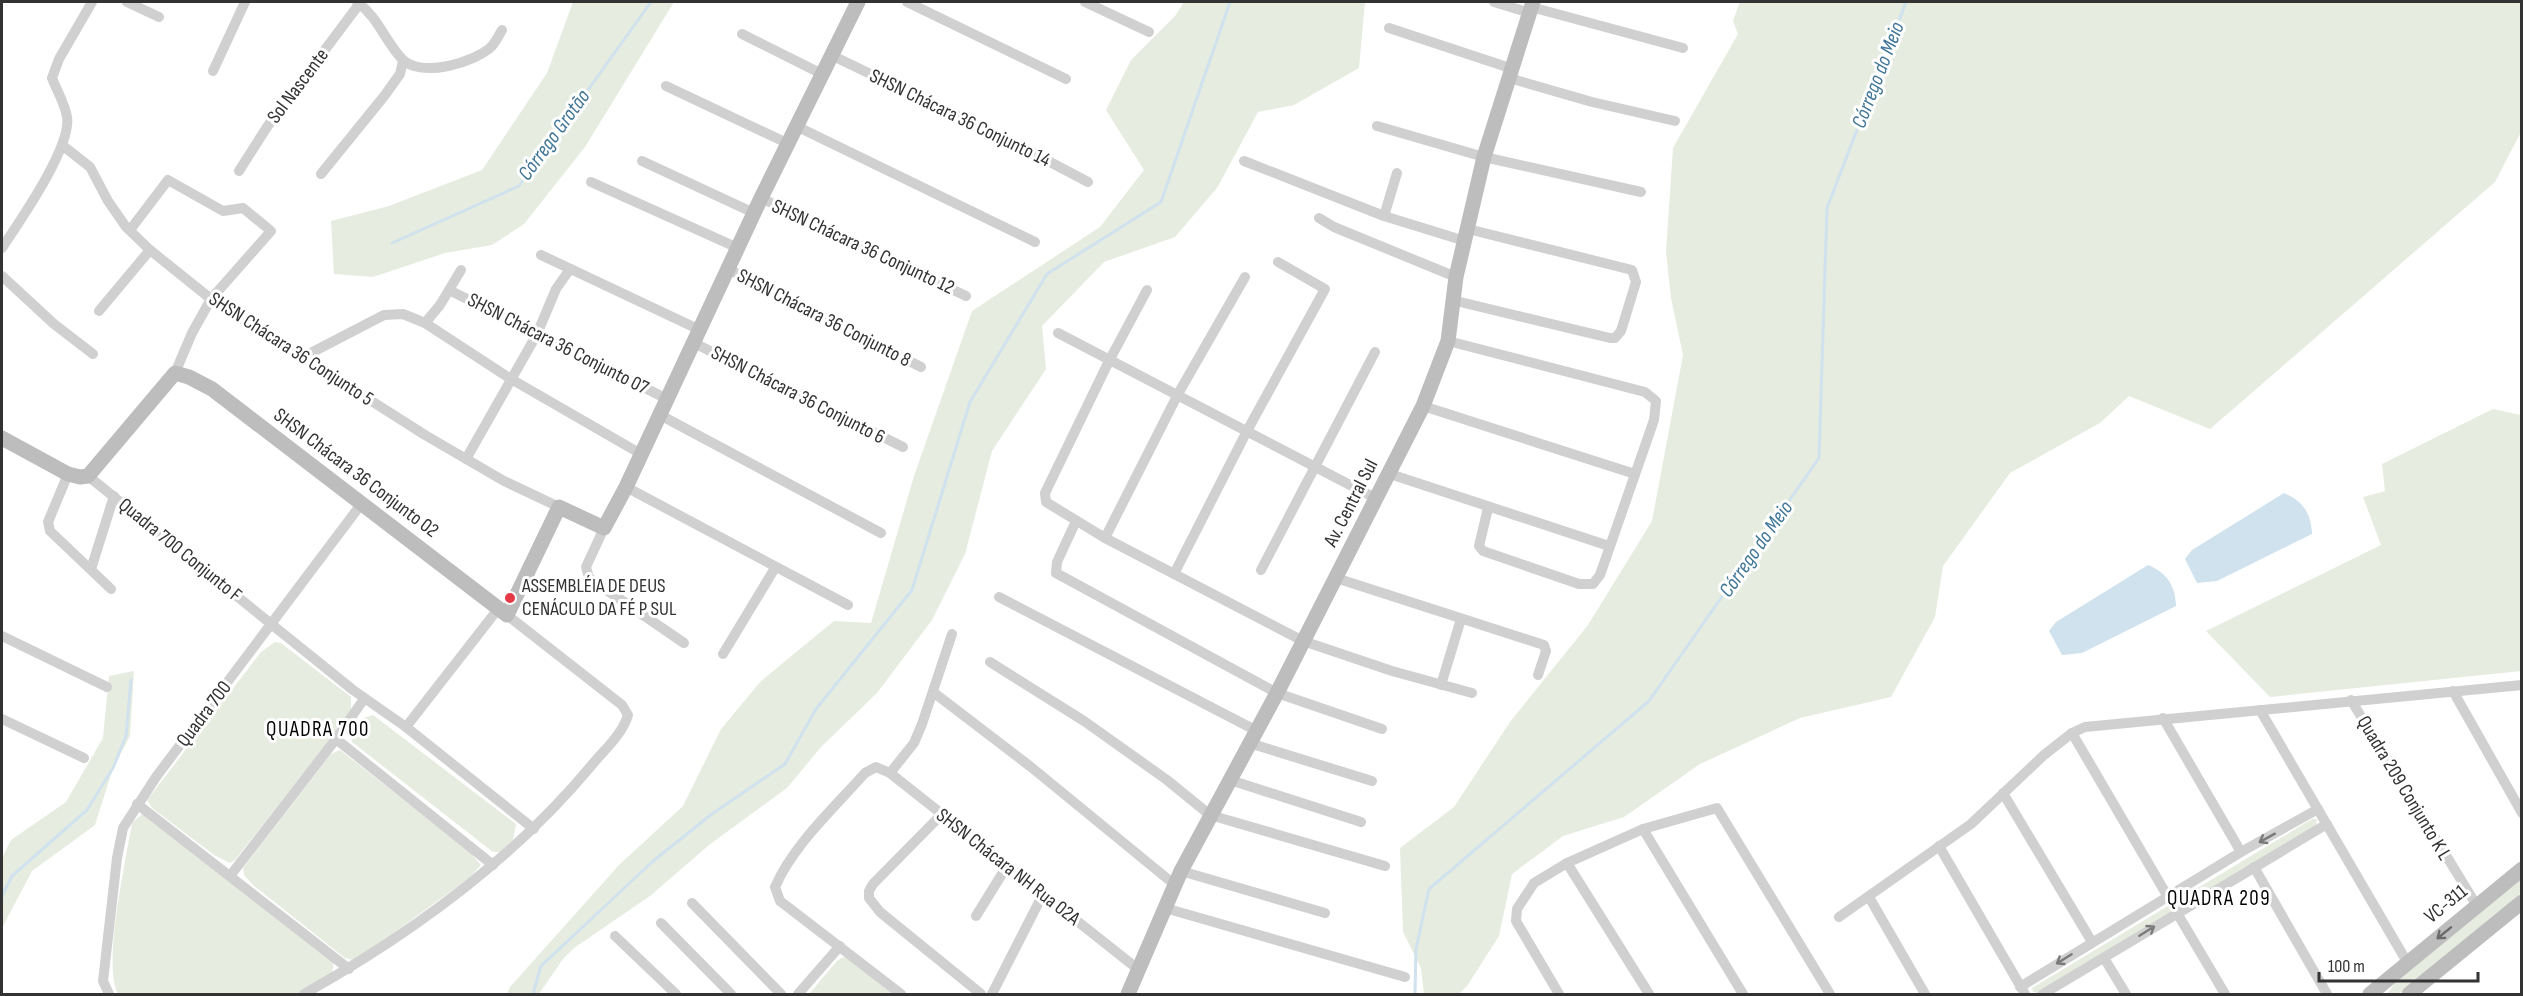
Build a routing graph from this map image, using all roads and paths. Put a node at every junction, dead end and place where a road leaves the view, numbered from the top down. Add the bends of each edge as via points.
1 (92, 2) edge
2 (127, 2) edge
3 (245, 2) edge
4 (358, 2) edge
5 (858, 2) edge
6 (907, 2) edge
7 (1085, 2) edge
8 (1494, 2) edge
9 (1531, 7) edge
10 (159, 17) dead end
11 (1389, 28) dead end
12 (502, 30) dead end
13 (1149, 32) dead end
14 (742, 34) dead end
15 (1683, 48) dead end
16 (831, 55) junction
17 (403, 61) junction
18 (213, 71) dead end
19 (1511, 73) junction
20 (822, 74) junction
21 (1066, 79) dead end
22 (666, 86) dead end
23 (1675, 121) dead end
24 (796, 126) junction
25 (1377, 126) dead end
26 (788, 143) junction
27 (62, 145) junction
28 (1484, 157) junction
29 (642, 161) dead end
30 (1244, 161) dead end
31 (239, 171) dead end
32 (1397, 173) dead end
33 (321, 174) dead end
34 (591, 182) dead end
35 (1088, 183) dead end
36 (1641, 192) dead end
37 (758, 206) junction
38 (1384, 216) junction
39 (1319, 218) dead end
40 (130, 230) junction
41 (1466, 235) junction
42 (1035, 242) dead end
43 (2, 248) edge
44 (738, 248) junction
45 (150, 250) junction
46 (541, 255) dead end
47 (1278, 262) dead end
48 (570, 269) junction
49 (461, 270) dead end
50 (728, 270) junction
51 (2, 276) edge
52 (1245, 277) dead end
53 (1456, 278) junction
54 (450, 290) junction
55 (1148, 290) dead end
56 (966, 296) dead end
57 (211, 299) junction
58 (1452, 300) junction
59 (99, 311) dead end
60 (425, 323) junction
61 (1058, 333) dead end
62 (537, 334) junction
63 (697, 336) junction
64 (1448, 341) junction
65 (1375, 352) dead end
66 (93, 354) dead end
67 (303, 357) junction
68 (1109, 361) junction
69 (921, 366) dead end
70 (175, 373) junction
71 (511, 379) junction
72 (1178, 394) junction
73 (667, 399) junction
74 (1423, 406) junction
75 (660, 415) junction
76 (1247, 431) junction
77 (2, 438) edge
78 (903, 447) dead end
79 (640, 454) junction
80 (466, 459) junction
81 (1316, 467) junction
82 (68, 474) junction
83 (1390, 474) junction
84 (1635, 474) junction
85 (88, 476) junction
86 (626, 487) junction
87 (114, 496) junction
88 (1375, 498) junction
89 (362, 503) junction
90 (559, 507) junction
91 (1488, 508) junction
92 (1076, 521) junction
93 (604, 528) junction
94 (881, 532) dead end
95 (1105, 538) junction
96 (1609, 546) junction
97 (775, 568) junction
98 (91, 569) junction
99 (1262, 570) dead end
100 (1174, 574) junction
101 (1336, 578) junction
102 (111, 589) dead end
103 (999, 597) dead end
104 (848, 605) dead end
105 (502, 612) junction
106 (1461, 619) junction
107 (271, 625) junction
108 (952, 634) dead end
109 (2, 636) edge
110 (1303, 641) junction
111 (684, 643) dead end
112 (723, 654) dead end
113 (990, 662) dead end
114 (1538, 675) dead end
115 (1441, 685) junction
116 (2522, 685) edge
117 (107, 687) dead end
118 (2453, 691) junction
119 (933, 692) junction
120 (1277, 693) junction
121 (1472, 693) dead end
122 (364, 699) junction
123 (2351, 700) junction
124 (2260, 710) junction
125 (2163, 718) junction
126 (2, 719) edge
127 (406, 727) junction
128 (1382, 729) dead end
129 (2072, 733) junction
130 (1253, 737) junction
131 (336, 739) junction
132 (84, 758) dead end
133 (890, 773) junction
134 (1230, 780) junction
135 (1372, 781) dead end
136 (2003, 793) junction
137 (137, 804) junction
138 (2318, 809) junction
139 (2522, 813) edge
140 (942, 814) junction
141 (1210, 815) junction
142 (1361, 822) dead end
143 (2327, 824) junction
144 (534, 829) junction
145 (1643, 829) junction
146 (1939, 846) junction
147 (2241, 852) junction
148 (1567, 863) junction
149 (493, 866) junction
150 (1007, 866) junction
151 (1385, 866) dead end
152 (2254, 867) junction
153 (2522, 869) edge
154 (230, 876) junction
155 (1178, 878) junction
156 (1043, 894) junction
157 (1869, 897) junction
158 (2168, 897) junction
159 (2522, 902) edge
160 (692, 903) dead end
161 (2476, 906) junction
162 (1165, 908) junction
163 (1325, 913) dead end
164 (2177, 913) junction
165 (976, 916) dead end
166 (1839, 916) dead end
167 (661, 923) dead end
168 (615, 936) dead end
169 (2092, 942) junction
170 (840, 946) junction
171 (2104, 958) junction
172 (2407, 962) junction
173 (349, 969) junction
174 (1139, 970) junction
175 (1405, 977) dead end
176 (2022, 991) edge
177 (109, 994) edge
178 (304, 994) edge
179 (676, 994) edge
180 (731, 994) edge
181 (781, 994) edge
182 (798, 994) edge
183 (901, 994) edge
184 (981, 994) edge
185 (992, 994) edge
186 (1128, 994) edge
187 (1559, 994) edge
188 (1649, 994) edge
189 (1743, 994) edge
190 (1830, 994) edge
191 (1925, 994) edge
192 (2043, 994) edge
193 (2126, 994) edge
194 (2225, 994) edge
195 (2327, 994) edge
196 (2370, 994) edge
197 (2409, 994) edge

1 - 27 street via 52,78 67,117
2 - 10 street
3 - 18 street
4 - 17 street
4 - 31 street, Sol Nascente
5 - 16 street
6 - 21 street
7 - 13 street
8 - 9 street
9 - 15 street
9 - 19 street, Av. Central Sul
11 - 19 street
12 - 17 street via 491,46 452,67 425,68
14 - 20 street
16 - 20 street
16 - 35 street, SHSN Chácara 36 Conjunto 14
17 - 33 street via 400,74 385,95
19 - 23 street via 1592,102
19 - 28 street, Av. Central Sul
20 - 24 street
22 - 26 street
24 - 26 street
24 - 42 street
25 - 28 street
26 - 37 street
27 - 40 street, SHSN Chácara 36 Conjunto 5 via 90,167 113,209
27 - 43 street
28 - 36 street
28 - 41 street, Av. Central Sul
29 - 37 street, SHSN Chácara 36 Conjunto 12
30 - 38 street
32 - 38 street
34 - 44 street
37 - 44 street
37 - 56 street, SHSN Chácara 36 Conjunto 12
38 - 41 street
39 - 53 street
40 - 45 street, SHSN Chácara 36 Conjunto 5
40 - 57 street via 168,180 223,211 243,208 271,231
41 - 53 street, Av. Central Sul
41 - 58 street via 1632,270 1636,282 1621,331 1610,338
44 - 50 street
45 - 57 street, SHSN Chácara 36 Conjunto 5
45 - 59 street
46 - 48 street, SHSN Chácara 36 Conjunto 6
47 - 76 street via 1325,289
48 - 62 street via 556,289
48 - 63 street, SHSN Chácara 36 Conjunto 6
49 - 54 street
50 - 63 street
50 - 69 street, SHSN Chácara 36 Conjunto 8
51 - 66 street
52 - 72 street
53 - 58 street, Av. Central Sul
54 - 60 street
54 - 62 street, SHSN Chácara 36 Conjunto 07
55 - 68 street
57 - 67 street, SHSN Chácara 36 Conjunto 5
57 - 70 street
58 - 64 street, Av. Central Sul
60 - 67 street via 403,314 384,315
60 - 71 street
61 - 68 street
62 - 71 street
62 - 73 street, SHSN Chácara 36 Conjunto 07
63 - 73 street
63 - 78 street, SHSN Chácara 36 Conjunto 6
64 - 74 street, Av. Central Sul
64 - 84 street via 1652,396 1657,406
65 - 81 street
67 - 80 street, SHSN Chácara 36 Conjunto 5
68 - 72 street
68 - 92 street via 1045,493 1049,504
70 - 85 street
70 - 89 street, SHSN Chácara 36 Conjunto 02 via 212,389
71 - 79 street
71 - 80 street
72 - 76 street
72 - 95 street
73 - 75 street
74 - 83 street, Av. Central Sul
74 - 84 street
75 - 79 street
75 - 94 street
76 - 81 street
76 - 100 street
77 - 82 street
79 - 86 street
80 - 90 street, SHSN Chácara 36 Conjunto 5
81 - 88 street
81 - 99 street
82 - 85 street
82 - 98 street via 48,522 50,531
83 - 88 street, Av. Central Sul
83 - 91 street
84 - 96 street
85 - 87 street, Quadra 700 Conjunto F
86 - 93 street
86 - 97 street
87 - 98 street
87 - 107 street, Quadra 700 Conjunto F
88 - 101 street, Av. Central Sul
89 - 105 street, SHSN Chácara 36 Conjunto 02
89 - 107 street, Quadra 700
90 - 93 street
90 - 105 street
91 - 96 street
91 - 96 street via 1480,549 1579,584 1597,580
92 - 95 street
92 - 120 street via 1057,562 1056,573
93 - 111 street via 586,567 589,579
95 - 100 street
97 - 104 street
97 - 112 street
98 - 102 street
100 - 110 street
101 - 106 street
101 - 110 street, Av. Central Sul
103 - 130 street
105 - 127 street
105 - 144 street via 622,705 628,715 624,726
106 - 114 street via 1544,645 1546,651
106 - 115 street
107 - 122 street, Quadra 700 Conjunto F
107 - 137 street, Quadra 700
108 - 119 street
109 - 117 street
110 - 115 street
110 - 120 street, Av. Central Sul
113 - 141 street via 1084,721
115 - 121 street
116 - 118 street
118 - 123 street
118 - 139 street
119 - 133 street via 914,742
119 - 155 street
120 - 128 street
120 - 130 street, Av. Central Sul
122 - 127 street, Quadra 700 Conjunto F
122 - 131 street
123 - 124 street
123 - 161 street, Quadra 209 Conjunto K L
124 - 125 street
124 - 138 street
125 - 129 street via 2097,724
125 - 147 street
126 - 132 street
127 - 144 street, Quadra 700 Conjunto F
129 - 136 street
129 - 158 street
130 - 134 street, Av. Central Sul
130 - 135 street
131 - 149 street
131 - 154 street
133 - 140 street, SHSN Chácara NH Rua 02A
133 - 170 street, SHSN Chácara NH Rua 02A via 876,767 865,773 809,837 775,887 780,901
134 - 141 street, Av. Central Sul
134 - 142 street
136 - 146 street via 1971,824
136 - 169 street
137 - 154 street
137 - 177 street, Quadra 700 via 123,828 117,858 103,981
138 - 143 street
138 -> 147 street
140 - 150 street, SHSN Chácara NH Rua 02A
140 - 184 street via 873,884 869,898 880,912
141 - 151 street
141 - 155 street, Av. Central Sul
143 - 152 street
143 - 172 street
144 - 149 street
145 - 148 street
145 - 189 street
145 - 190 street via 1717,808
146 - 157 street
146 - 176 street
147 - 158 street
148 - 187 street via 1534,883 1517,909 1516,921
148 - 188 street
149 - 173 street
150 - 156 street, SHSN Chácara NH Rua 02A
150 - 165 street
152 - 164 street
152 - 195 street
153 - 161 street, VC-311
154 - 173 street
155 - 162 street, Av. Central Sul
155 - 163 street
156 - 174 street, SHSN Chácara NH Rua 02A
156 - 185 street
157 - 166 street
157 - 191 street
158 - 169 street
159 - 197 street
160 - 181 street
161 -> 172 street, VC-311
162 - 174 street, Av. Central Sul
162 - 175 street
171 -> 164 street
164 - 194 street
167 - 180 street
168 - 179 street
169 -> 176 street
170 - 182 street
170 - 183 street
171 - 192 street
171 - 193 street
172 - 196 street, VC-311
173 - 178 street
174 - 186 street, Av. Central Sul

